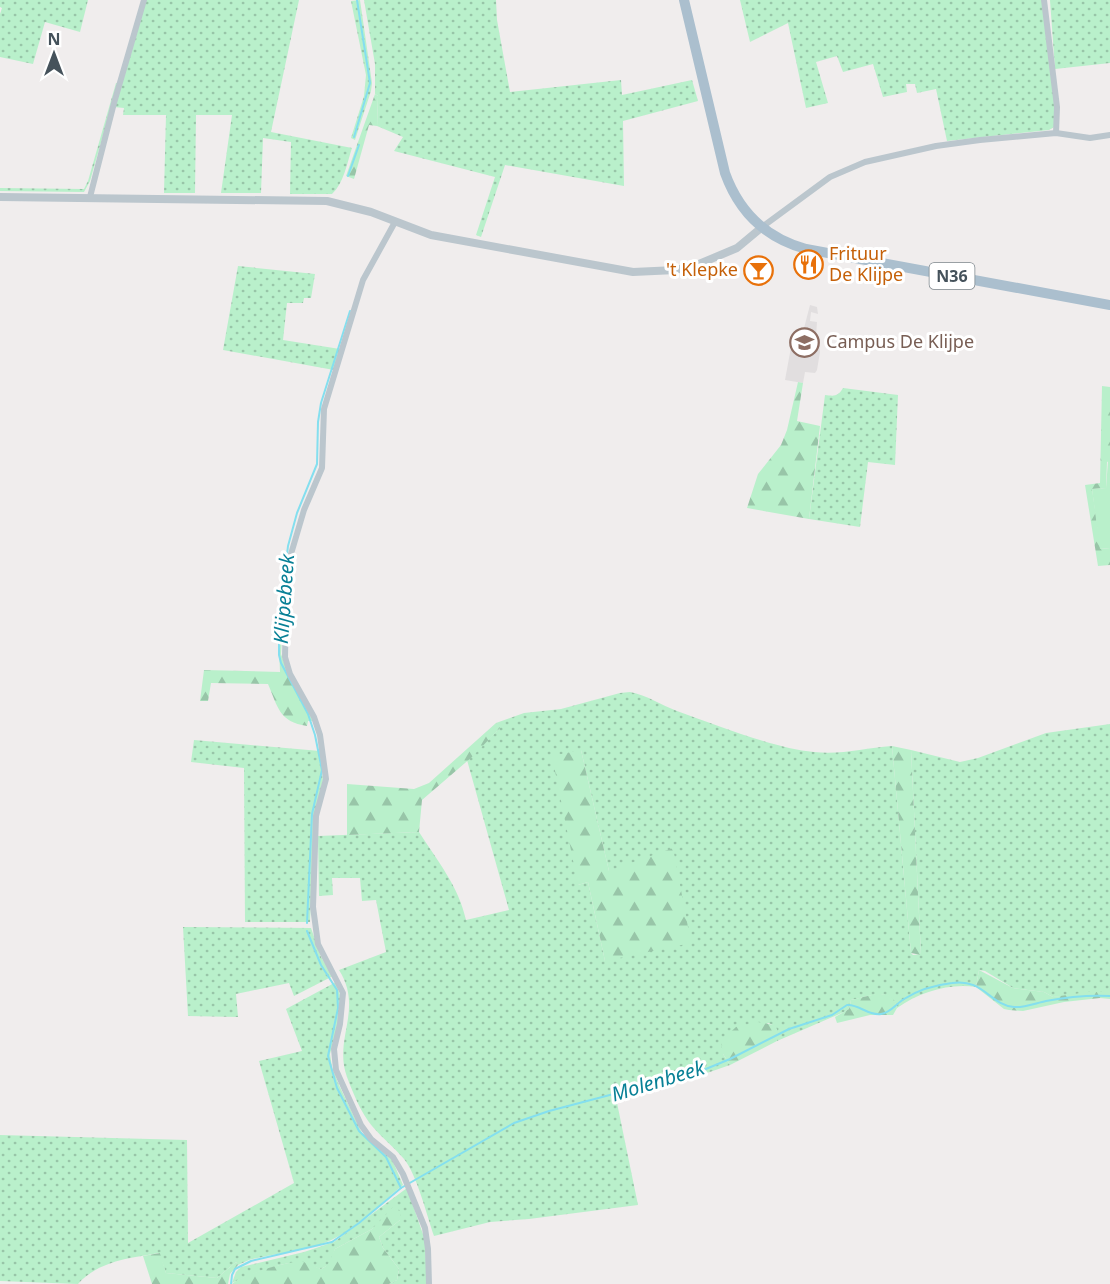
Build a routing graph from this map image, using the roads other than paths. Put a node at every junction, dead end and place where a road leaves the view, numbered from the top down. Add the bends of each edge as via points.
1 (144, 0) edge
2 (684, 0) edge
3 (1044, 0) edge
4 (1056, 133) junction
5 (1110, 135) edge
6 (0, 196) edge
7 (90, 197) junction
8 (395, 222) junction
9 (761, 228) junction
10 (1110, 305) edge
11 (429, 1284) edge

1 - 7 street
2 - 9 main road, N36 via 725,173 736,198
3 - 4 street via 1056,97
4 - 5 street via 1090,138
4 - 9 street via 958,142 865,162 830,177
6 - 7 street
7 - 8 street via 317,200 351,206
8 - 9 street via 431,235 633,272 676,270 699,264 737,248
8 - 11 street via 363,280 324,409 322,468 291,554 285,657 318,726 326,778 316,816 313,907 318,944 343,993 334,1048 336,1070 361,1125 393,1156 406,1180 427,1238
9 - 10 main road, N36 via 806,249

